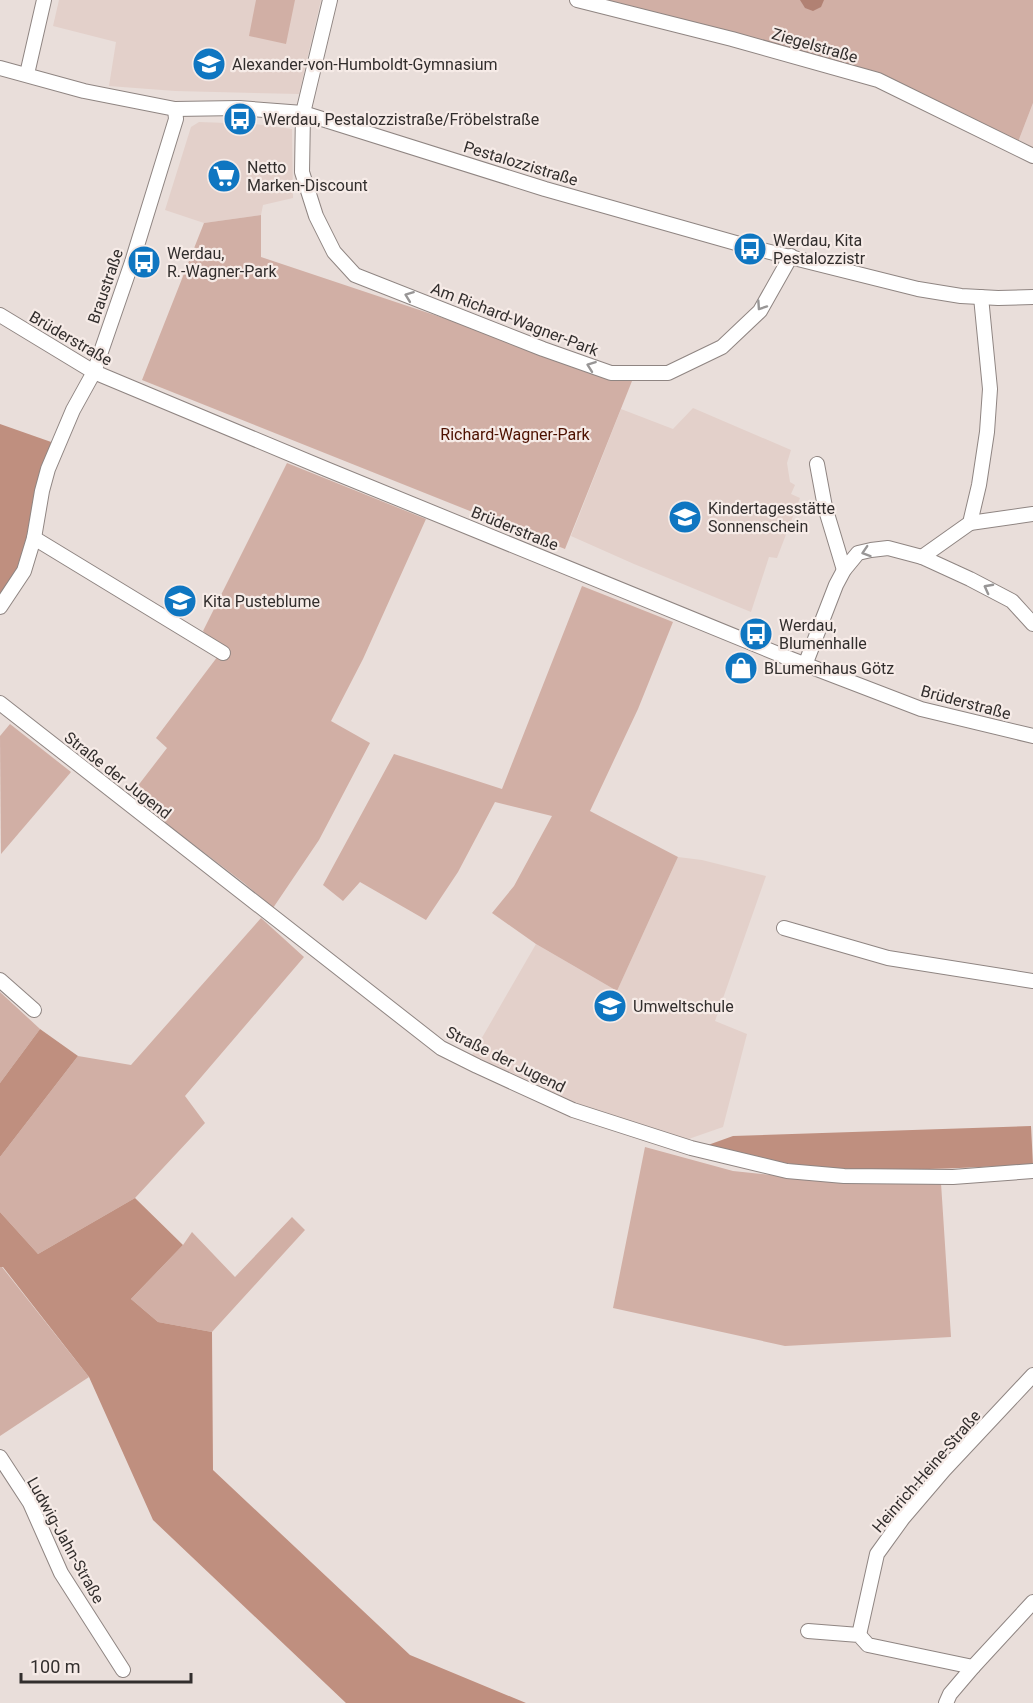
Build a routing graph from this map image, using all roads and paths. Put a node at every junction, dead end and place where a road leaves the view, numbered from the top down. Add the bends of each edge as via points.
1 (44, 0) edge
2 (330, 0) edge
3 (577, 0) edge
4 (0, 68) edge
5 (27, 74) junction
6 (175, 109) junction
7 (303, 113) junction
8 (1033, 156) edge
9 (791, 256) junction
10 (981, 297) junction
11 (1033, 297) edge
12 (0, 315) edge
13 (93, 372) junction
14 (817, 464) dead end
15 (1033, 514) edge
16 (970, 523) junction
17 (34, 538) junction
18 (922, 557) junction
19 (844, 570) junction
20 (0, 607) edge
21 (1033, 624) edge
22 (223, 653) dead end
23 (805, 665) junction
24 (0, 703) edge
25 (1033, 736) edge
26 (784, 928) dead end
27 (0, 980) edge
28 (1033, 981) edge
29 (34, 1010) dead end
30 (1033, 1171) edge
31 (1033, 1375) edge
32 (0, 1457) edge
33 (1033, 1602) edge
34 (808, 1631) dead end
35 (859, 1635) junction
36 (973, 1668) junction
37 (123, 1670) dead end
38 (946, 1703) edge

1 - 5 street
2 - 7 street, Am Richard-Wagner-Park
3 - 8 street, Ziegelstraße via 878,80
4 - 5 street, Pestalozzistraße
5 - 6 street, Pestalozzistraße via 84,91
6 - 7 street, Pestalozzistraße
6 - 13 street, Braustraße via 176,119 132,262
7 - 9 street, Pestalozzistraße via 545,189
9 -> 7 street, Am Richard-Wagner-Park via 760,310 722,347 668,373 611,373 355,275 334,252 316,216 302,172
9 - 10 street, Pestalozzistraße via 918,289
10 - 11 street, Pestalozzistraße
10 - 16 street via 990,389 987,432
12 - 13 street, Brüderstraße
13 - 17 street, Braustraße via 48,469
13 - 23 street, Brüderstraße
14 - 19 street
15 - 16 street
16 - 18 street
17 - 20 street, Braustraße via 24,571
17 - 22 street
18 -> 19 street via 888,548 871,550 858,553
21 -> 18 street via 1012,602
19 - 23 street
23 - 25 street, Brüderstraße via 921,709
24 - 30 street, Straße der Jugend via 441,1048 573,1110 691,1148 787,1171 953,1177
26 - 28 street via 888,958
27 - 29 street
31 - 35 street, Heinrich-Heine-Straße via 944,1470 877,1554
32 - 37 street, Ludwig-Jahn-Straße via 30,1503 61,1573
33 - 36 street
34 - 35 street
35 - 36 street via 868,1645
36 - 38 street

